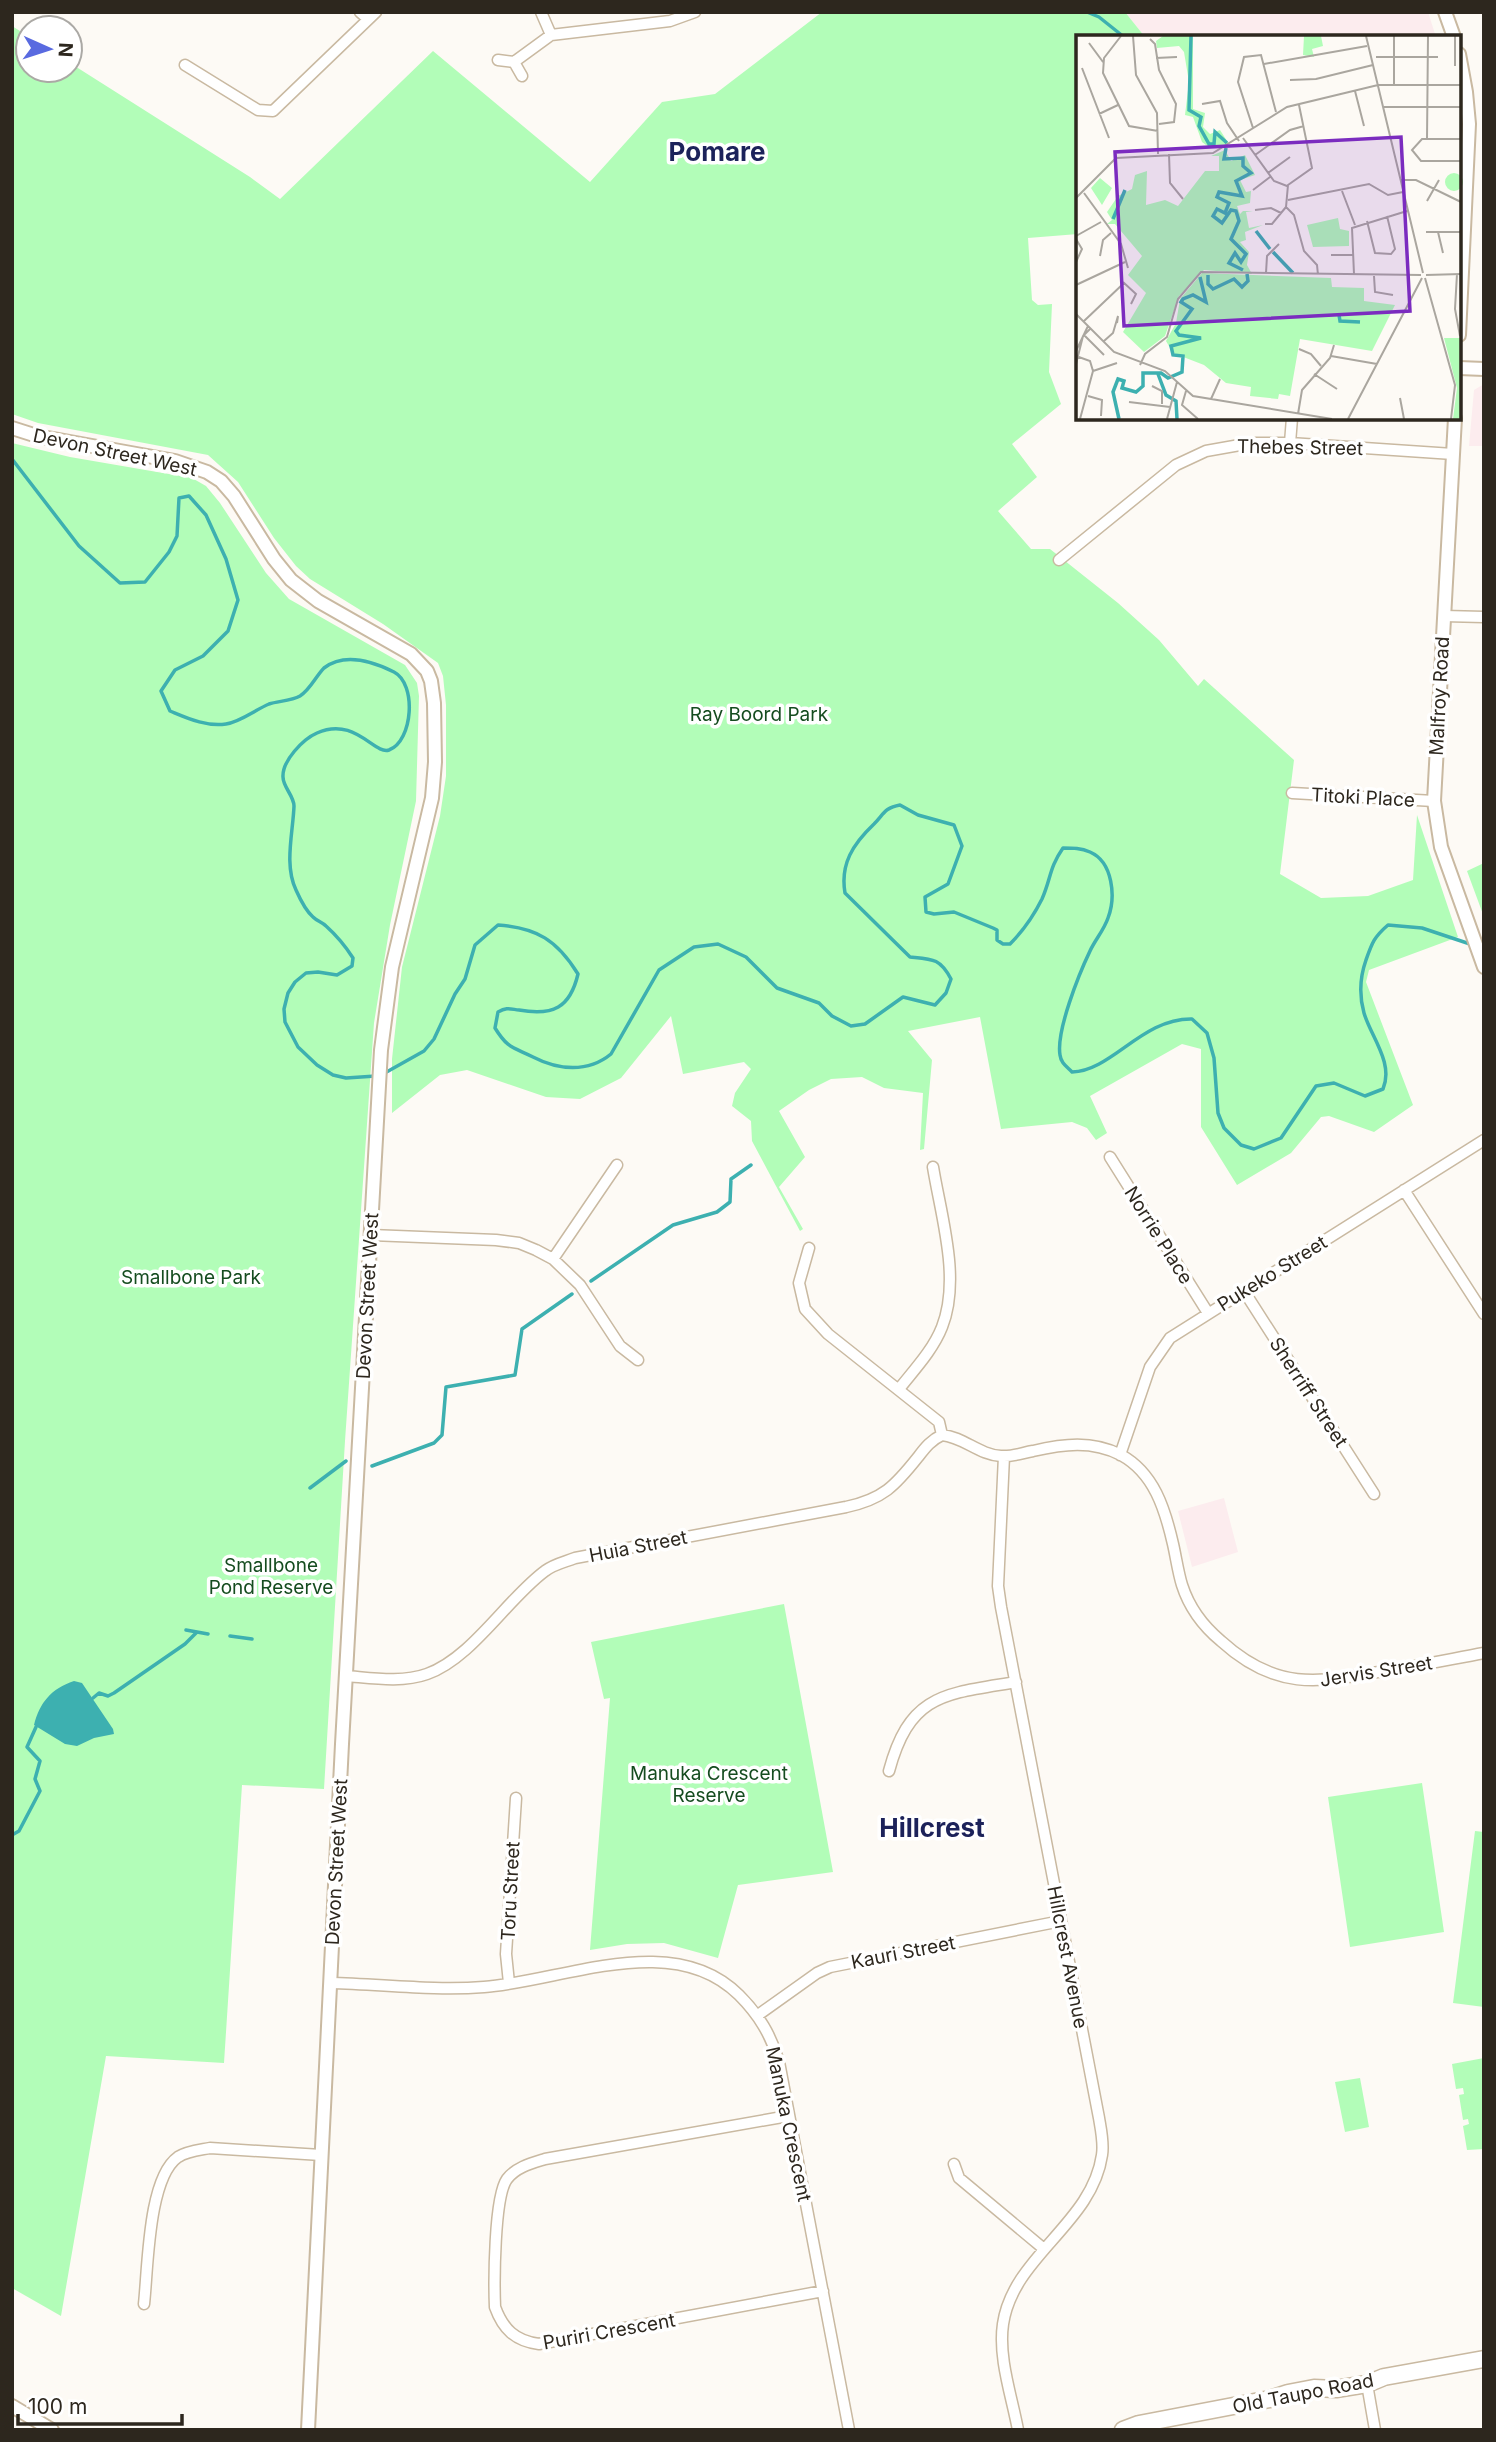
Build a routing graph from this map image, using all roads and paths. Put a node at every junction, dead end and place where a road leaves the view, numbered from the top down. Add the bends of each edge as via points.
1 (541, 12) edge
2 (695, 12) edge
3 (1445, 12) edge
4 (368, 15) edge
5 (551, 35) junction
6 (1453, 35) edge
7 (498, 60) dead end
8 (514, 62) junction
9 (185, 65) dead end
10 (1461, 65) edge
11 (522, 76) dead end
12 (1461, 293) edge
13 (1461, 368) edge
14 (1484, 369) edge
15 (1292, 420) edge
16 (1455, 420) edge
17 (12, 428) edge
18 (1290, 443) junction
19 (1453, 454) junction
20 (1059, 560) dead end
21 (1444, 615) junction
22 (1484, 617) edge
23 (1292, 793) dead end
24 (1434, 801) junction
25 (1483, 966) edge
26 (1484, 1140) edge
27 (1110, 1157) dead end
28 (617, 1165) dead end
29 (933, 1167) dead end
30 (1404, 1190) junction
31 (371, 1234) junction
32 (809, 1248) dead end
33 (553, 1259) junction
34 (1244, 1291) junction
35 (1208, 1313) junction
36 (1484, 1314) edge
37 (638, 1360) dead end
38 (899, 1389) junction
39 (943, 1435) junction
40 (1120, 1455) junction
41 (1004, 1456) junction
42 (1374, 1494) dead end
43 (1484, 1653) edge
44 (346, 1676) junction
45 (1016, 1682) junction
46 (889, 1771) dead end
47 (516, 1798) dead end
48 (1061, 1921) junction
49 (330, 1983) junction
50 (509, 1983) junction
51 (758, 2015) junction
52 (788, 2116) junction
53 (321, 2155) junction
54 (954, 2164) dead end
55 (1044, 2249) junction
56 (822, 2291) junction
57 (144, 2304) dead end
58 (1484, 2359) edge
59 (1367, 2384) junction
60 (12, 2406) edge
61 (52, 2430) edge
62 (308, 2430) edge
63 (849, 2430) edge
64 (1018, 2430) edge
65 (1123, 2430) edge
66 (1375, 2430) edge

1 - 5 street
2 - 5 street via 670,21
3 - 6 main road
4 - 9 street via 274,111 258,110
5 - 8 street
7 - 8 street
8 - 11 street
10 - 12 main road via 1469,124
13 - 14 main road
15 - 18 street
16 - 19 main road, Malfroy Road
17 - 31 main road, Devon Street West via 175,461 207,472 234,496 274,559 297,585 411,654 427,671 435,703 432,798 393,967 381,1050
18 - 19 street, Thebes Street
18 - 20 street, Thebes Street via 1229,446 1176,465
19 - 21 main road, Malfroy Road
21 - 22 street
21 - 24 main road, Malfroy Road
23 - 24 street, Titoki Place
24 - 25 main road, Malfroy Road via 1441,847
26 - 30 street, Pukeko Street
27 - 35 street, Norrie Place
28 - 33 street
29 - 38 street via 950,1268 948,1308 933,1344
30 - 34 street, Pukeko Street
30 - 36 street
31 - 33 street via 519,1243
31 - 44 main road, Devon Street West
32 - 38 street via 799,1283 805,1308 828,1334
33 - 37 street via 580,1285 621,1346
34 - 35 street, Pukeko Street
34 - 42 street, Sherriff Street
35 - 40 street, Pukeko Street via 1160,1350
38 - 39 street via 939,1422
39 - 41 street, Jervis Street
39 - 44 street, Huia Street via 932,1440 898,1482 877,1498 568,1561 547,1569 440,1668 405,1678
40 - 41 street, Jervis Street via 1073,1444
40 - 43 street, Jervis Street via 1150,1482 1165,1508 1182,1586 1200,1620 1248,1662 1289,1679 1332,1681
41 - 45 street, Hillcrest Avenue via 998,1586
44 - 49 main road, Devon Street West
45 - 46 street via 950,1695 920,1709 899,1736
45 - 48 street, Hillcrest Avenue
47 - 50 street, Toru Street via 506,1954
48 - 51 street, Kauri Street via 845,1963 817,1973
48 - 55 street, Hillcrest Avenue via 1102,2153 1099,2171 1082,2205
49 - 50 street, Manuka Crescent via 464,1987
49 - 53 main road, Devon Street West
50 - 51 street, Manuka Crescent via 659,1960 721,1979
51 - 52 street, Manuka Crescent via 774,2045
52 - 56 street, Manuka Crescent
52 - 56 street, Puriri Crescent via 545,2160 518,2170 507,2179 499,2201 495,2308 499,2320 517,2339 539,2344
53 - 57 street via 210,2148 178,2157 166,2169 155,2199
53 - 62 main road, Devon Street West
54 - 55 street via 959,2178
55 - 64 street, Hillcrest Avenue via 1014,2291 1003,2324
56 - 63 street, Manuka Crescent
58 - 59 highway, Old Taupo Road
59 - 65 highway, Old Taupo Road via 1296,2391
59 - 66 street
60 - 61 main road

